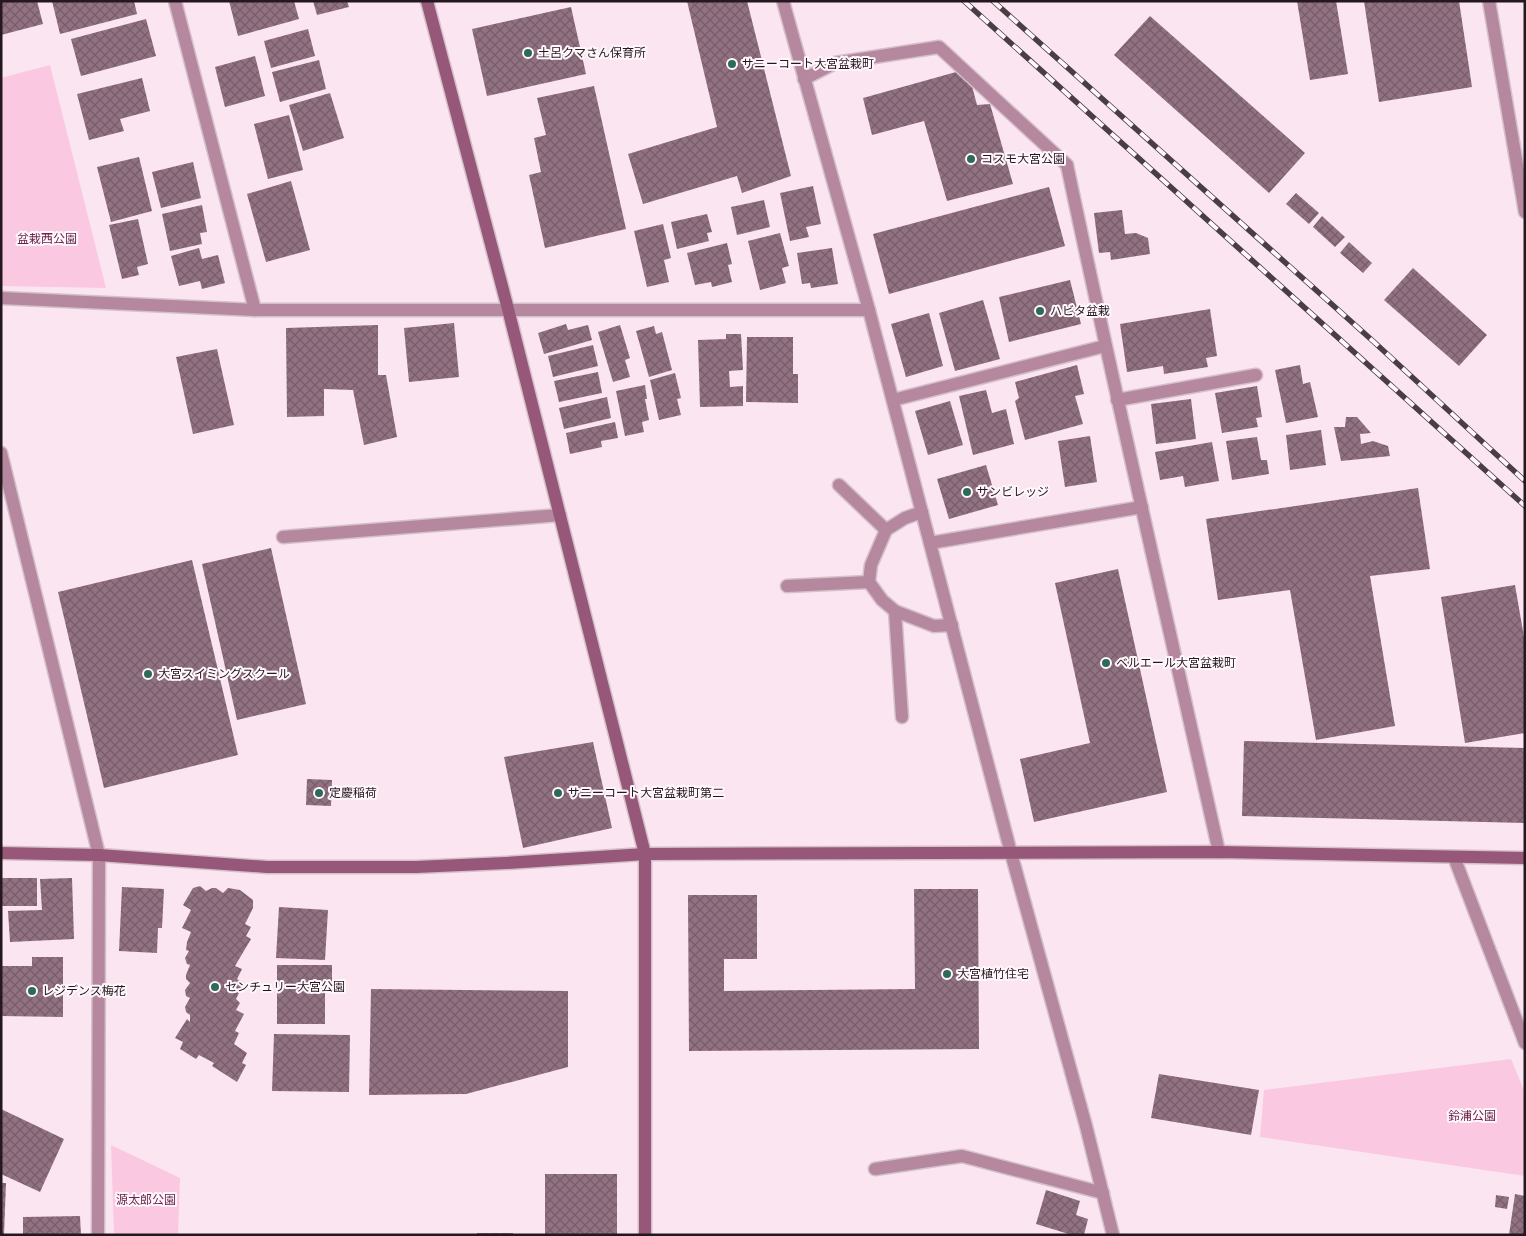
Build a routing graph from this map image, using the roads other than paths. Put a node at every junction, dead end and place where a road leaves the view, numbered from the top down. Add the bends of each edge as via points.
1 (175, 1) edge
2 (427, 1) edge
3 (783, 1) edge
4 (1489, 1) edge
5 (804, 79) junction
6 (1525, 212) edge
7 (1, 298) edge
8 (508, 309) junction
9 (254, 310) junction
10 (869, 310) junction
11 (1105, 346) junction
12 (1256, 375) dead end
13 (893, 400) junction
14 (1117, 400) junction
15 (1, 453) edge
16 (839, 485) dead end
17 (1142, 508) junction
18 (922, 512) junction
19 (560, 515) junction
20 (886, 530) junction
21 (283, 537) dead end
22 (930, 543) junction
23 (869, 582) junction
24 (787, 586) dead end
25 (895, 611) junction
26 (952, 626) junction
27 (902, 717) dead end
28 (1219, 852) junction
29 (1, 853) edge
30 (1011, 853) junction
31 (645, 854) junction
32 (99, 855) junction
33 (1454, 857) junction
34 (1525, 858) edge
35 (1525, 1043) edge
36 (876, 1169) dead end
37 (1102, 1192) junction
38 (98, 1235) edge
39 (645, 1235) edge
40 (1113, 1235) edge

1 - 9 street
2 - 8 street
3 - 5 street
4 - 6 street
5 - 10 street
5 - 11 street via 835,64 939,47 1067,165
7 - 9 street
8 - 9 street
8 - 10 street
8 - 19 street
10 - 13 street
11 - 13 street
11 - 14 street
12 - 14 street
13 - 18 street
14 - 17 street
15 - 32 street
16 - 20 street
17 - 22 street
17 - 28 street
18 - 20 street
18 - 22 street
19 - 21 street
19 - 31 street
20 - 23 street via 871,565
22 - 26 street
23 - 24 street
23 - 25 street
25 - 26 street via 934,626
25 - 27 street
26 - 30 street
28 - 30 street
28 - 33 street
29 - 32 street
30 - 31 street
30 - 37 street
31 - 32 street via 416,867 267,867
31 - 39 street
32 - 38 street
33 - 34 street
33 - 35 street
36 - 37 street via 962,1156
37 - 40 street

